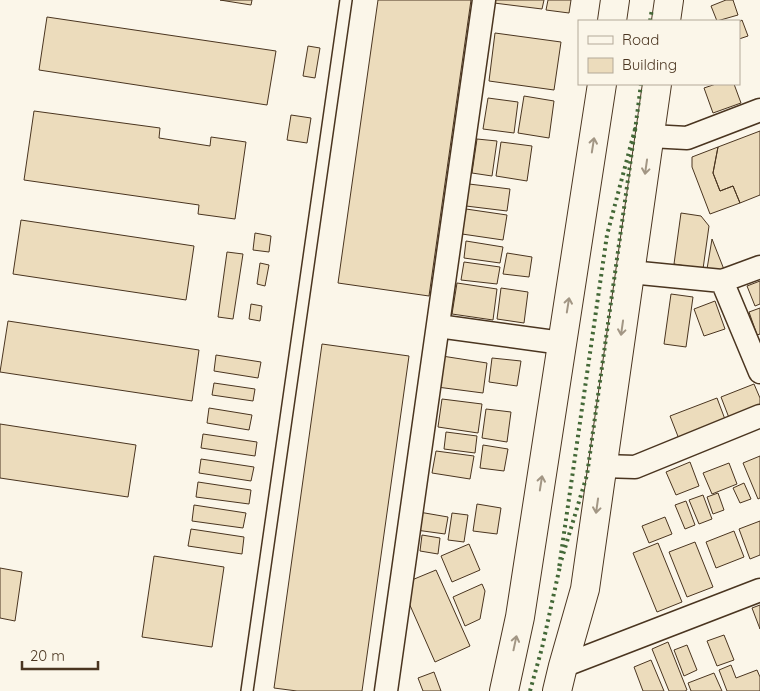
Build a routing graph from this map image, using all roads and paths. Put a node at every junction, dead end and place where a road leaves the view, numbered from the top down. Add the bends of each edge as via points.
1 (346, 0) edge
2 (484, 0) edge
3 (615, 0) edge
4 (669, 0) edge
5 (612, 20) edge
6 (666, 20) edge
7 (602, 85) edge
8 (657, 85) edge
9 (760, 110) edge
10 (650, 136) junction
11 (760, 267) edge
12 (630, 272) junction
13 (722, 281) junction
14 (438, 326) junction
15 (562, 343) junction
16 (760, 372) edge
17 (760, 416) edge
18 (602, 466) junction
19 (760, 590) edge
20 (560, 678) edge
21 (246, 691) edge
22 (386, 691) edge
23 (504, 691) edge

1 - 21 lane
2 - 14 street
3 - 5 street
4 - 6 street
15 -> 7 street
8 - 10 street
9 - 10 street via 686,138
10 -> 12 street
11 - 13 street
12 - 13 street
12 -> 18 street
13 - 16 street
14 - 15 street
14 - 22 street
23 -> 15 street via 520,617
17 - 18 street via 635,467
18 -> 20 street via 585,589
19 - 20 street

